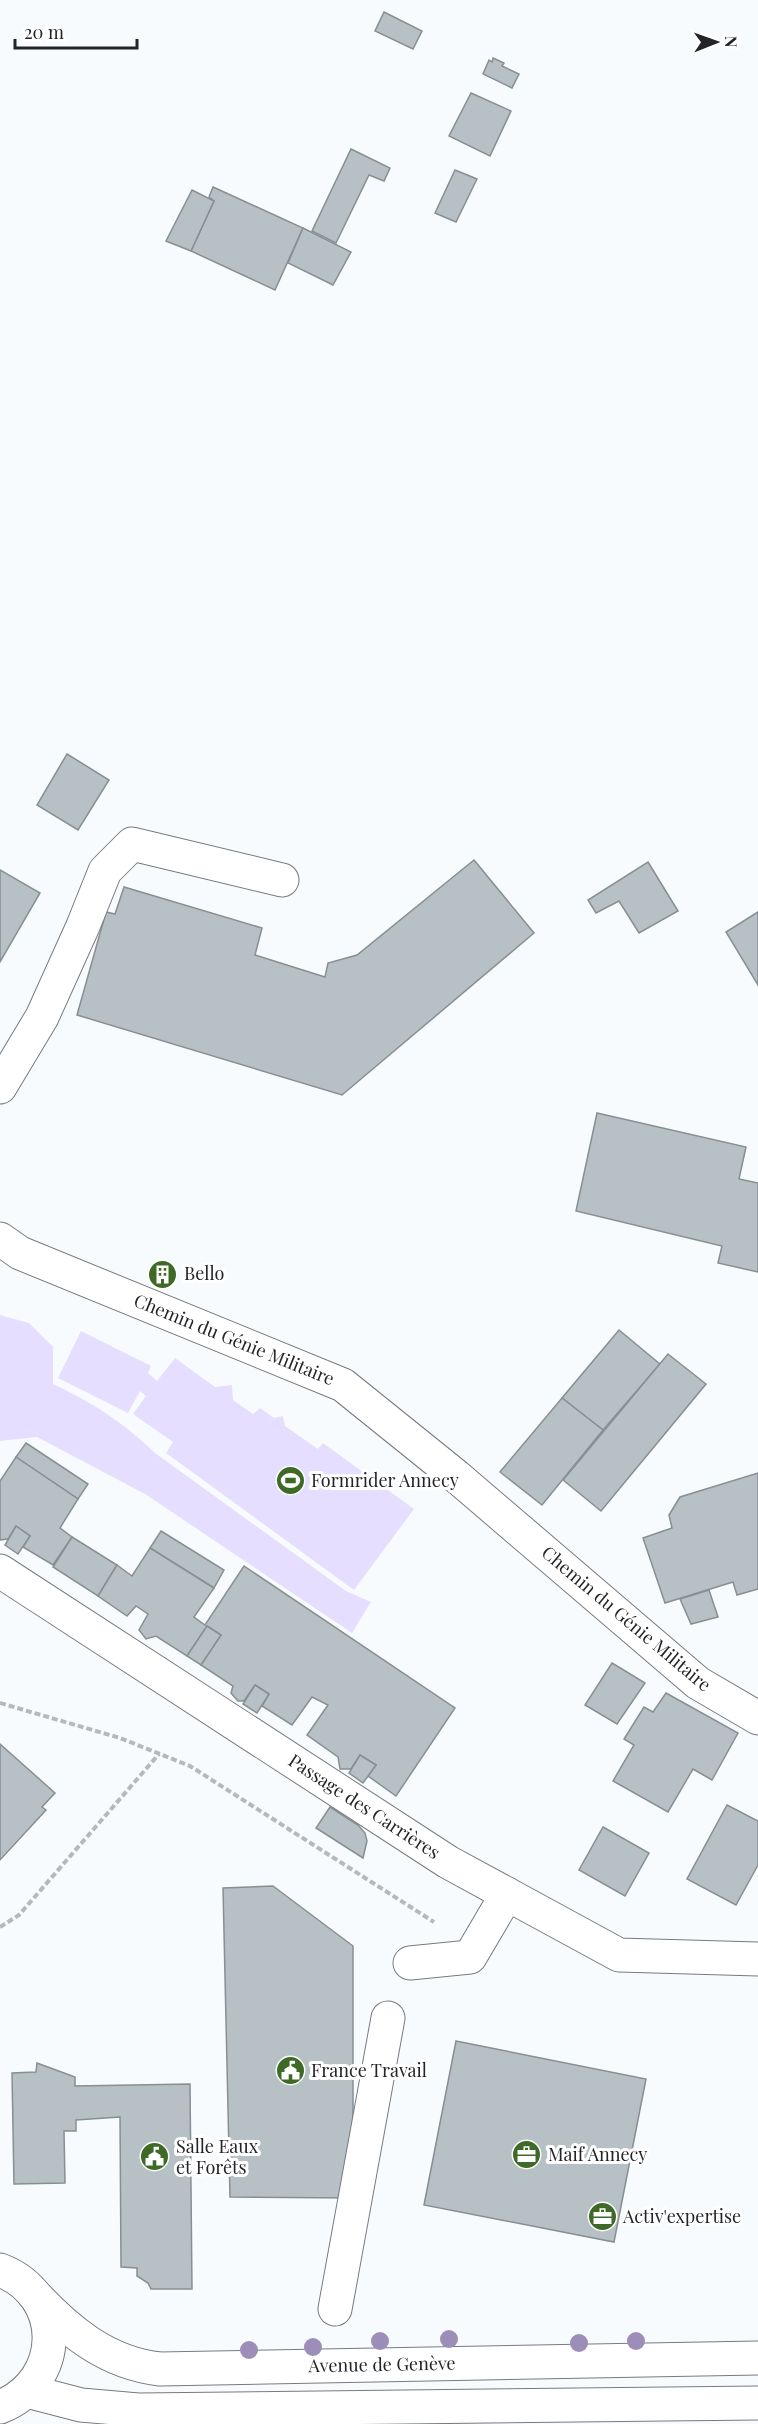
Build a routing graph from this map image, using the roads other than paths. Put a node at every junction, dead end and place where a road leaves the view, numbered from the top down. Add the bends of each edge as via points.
1 (282, 880) dead end
2 (0, 1087) edge
3 (0, 1239) edge
4 (0, 1571) edge
5 (758, 1718) edge
6 (507, 1894) junction
7 (758, 1959) edge
8 (410, 1963) dead end
9 (388, 2018) dead end
10 (0, 2270) edge
11 (33, 2292) junction
12 (335, 2299) dead end
13 (758, 2358) edge
14 (13, 2399) edge
15 (758, 2403) edge

1 - 2 street via 132,844 105,871 42,1017
3 - 5 street, Chemin du Génie Militaire via 20,1253 342,1385 456,1476 698,1683
4 - 6 street, Passage des Carrières via 448,1862
6 - 7 street, Passage des Carrières via 619,1955
6 - 8 street via 470,1957
9 - 12 street via 335,2309
10 - 11 street, Avenue de Genève
11 - 13 street, Avenue de Genève via 59,2321 94,2346 125,2361 160,2369
11 - 14 street via 47,2320 49,2342 40,2374
14 - 15 street via 138,2410

